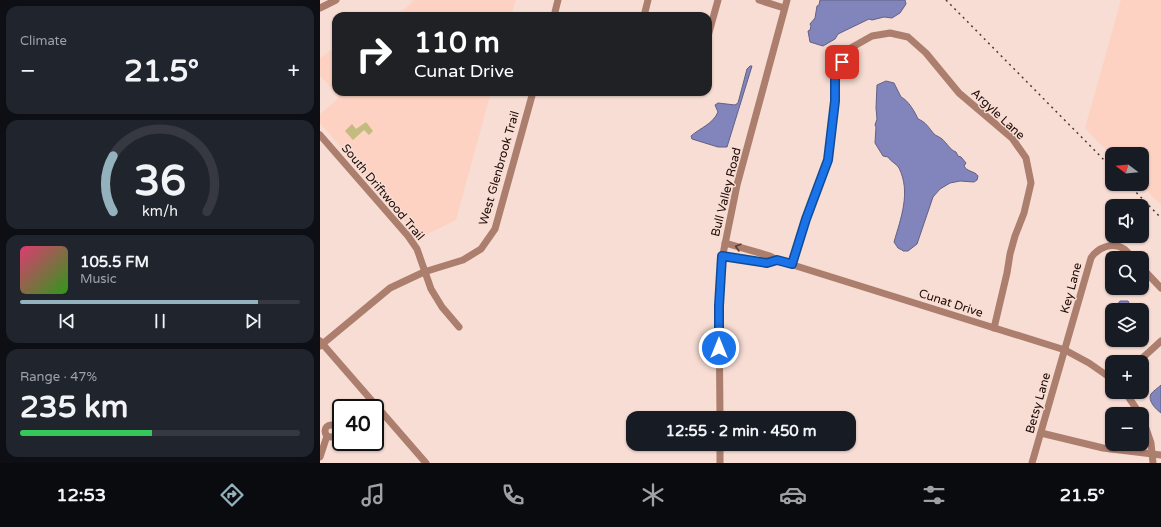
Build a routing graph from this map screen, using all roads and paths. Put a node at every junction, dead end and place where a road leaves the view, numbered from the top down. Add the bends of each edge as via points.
1 (336, 0) edge
2 (558, 0) edge
3 (648, 0) edge
4 (718, 0) edge
5 (759, 0) edge
6 (787, 0) edge
7 (320, 8) edge
8 (784, 8) junction
9 (555, 12) edge
10 (645, 12) edge
11 (712, 22) edge
12 (532, 96) edge
13 (321, 138) edge
14 (725, 243) junction
15 (1126, 251) edge
16 (722, 256) junction
17 (777, 260) junction
18 (792, 264) junction
19 (424, 272) junction
20 (1149, 275) edge
21 (1161, 288) edge
22 (459, 327) dead end
23 (994, 328) junction
24 (1161, 341) edge
25 (321, 343) edge
26 (1065, 350) junction
27 (1146, 355) edge
28 (1105, 374) edge
29 (720, 411) edge
30 (1041, 433) junction
31 (327, 436) dead end
32 (1149, 437) edge
33 (720, 451) edge
34 (1153, 454) junction
35 (1161, 455) edge
36 (320, 457) edge
37 (426, 463) edge
38 (720, 463) edge
39 (1032, 463) edge
40 (1153, 463) edge

1 - 7 street
2 - 9 street
3 - 10 street
4 - 11 street
5 - 8 street
6 - 8 street, Bull Valley Road
8 - 14 street, Bull Valley Road via 737,185
12 - 19 street, West Glenbrook Trail via 494,229 481,249 464,260
13 - 19 street, South Driftwood Trail via 408,236 417,249
14 - 16 street, Bull Valley Road
17 -> 14 street, Cunat Drive
15 - 26 street, Key Lane via 1116,246 1101,248 1091,258
16 - 17 street, Cunat Drive via 767,263
16 - 29 street, Bull Valley Road via 719,306
17 - 18 street, Cunat Drive
18 - 23 street, Cunat Drive
18 - 23 street, Argyle Lane via 828,160 835,101 835,77 842,62 849,49 872,36 890,33 908,37 926,53 959,93 1012,138 1026,158 1031,182 1012,248
19 - 22 street, South Driftwood Trail via 442,307
19 - 25 street, West Glenbrook Trail via 390,288
20 - 21 street
23 - 26 street, Cunat Drive
24 - 27 street
25 - 37 street
26 - 28 street, Cunat Drive
26 - 30 street, Betsy Lane
30 - 34 street via 1103,448
30 - 39 street, Betsy Lane
31 - 36 street
32 - 34 street
33 - 38 street
34 - 35 street
34 - 40 street

